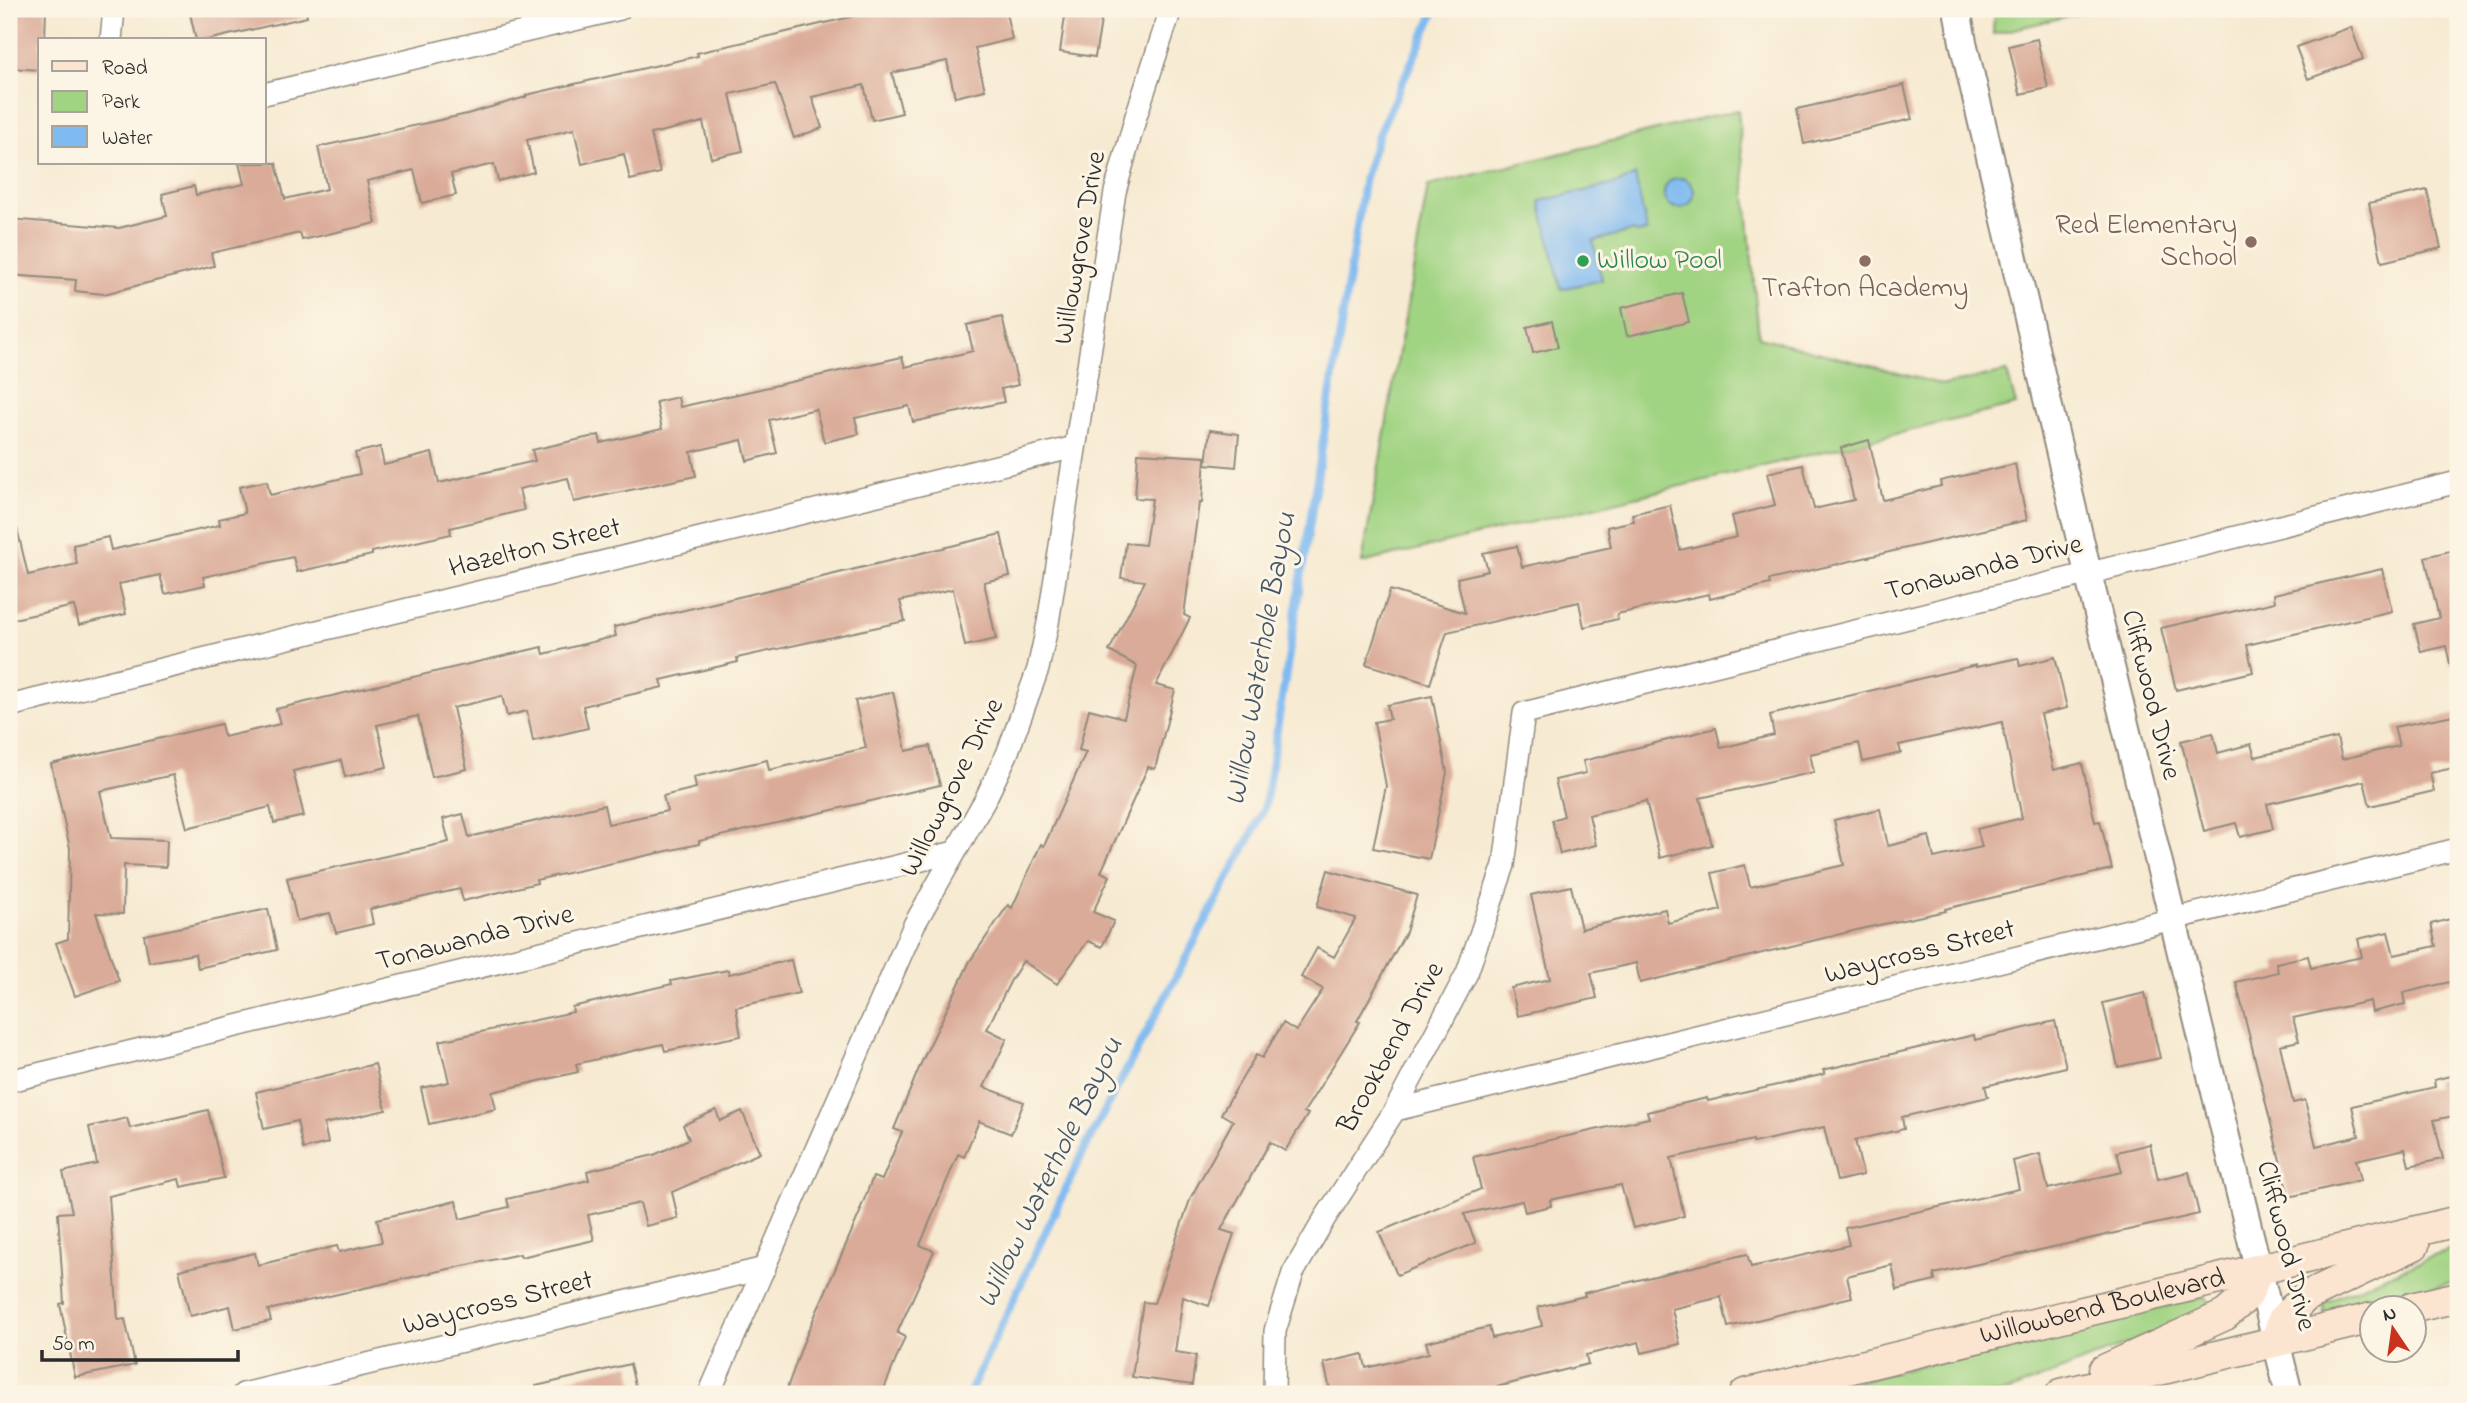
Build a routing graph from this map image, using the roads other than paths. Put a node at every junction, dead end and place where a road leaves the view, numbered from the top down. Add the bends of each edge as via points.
1 (114, 9) edge
2 (620, 9) edge
3 (1171, 9) edge
4 (1957, 9) edge
5 (111, 38) edge
6 (266, 94) edge
7 (1075, 447) junction
8 (2458, 482) edge
9 (2088, 573) junction
10 (9, 706) edge
11 (1524, 713) joint
12 (2458, 849) edge
13 (955, 852) junction
14 (2173, 919) junction
15 (9, 1081) edge
16 (1395, 1110) junction
17 (2458, 1222) edge
18 (765, 1268) junction
19 (2258, 1270) junction
20 (2458, 1297) edge
21 (2428, 1304) edge
22 (2358, 1321) edge
23 (2276, 1341) junction
24 (1761, 1392) edge
25 (243, 1394) edge
26 (709, 1394) edge
27 (1274, 1394) edge
28 (2049, 1394) edge
29 (2061, 1394) edge
30 (2289, 1394) edge

1 - 5 street
2 - 6 street
3 - 7 street, Willowgrove Drive via 1115,192
4 - 9 street, Cliffwood Drive
7 - 10 street, Hazelton Street
7 - 13 street, Willowgrove Drive via 1038,669 1007,754
8 - 9 street, Tonawanda Drive
9 - 11 street, Tonawanda Drive
9 - 14 street, Cliffwood Drive
11 - 16 street, Brookbend Drive via 1503,865 1467,973
12 - 14 street, Waycross Street
13 - 15 street, Tonawanda Drive
13 - 18 street, Willowgrove Drive via 904,947
14 - 16 street, Waycross Street
14 - 19 street, Cliffwood Drive
16 - 27 street, Brookbend Drive via 1293,1273 1275,1331
17 - 19 main road, Willowbend Boulevard
17 - 23 main road via 2305,1297 2283,1319
18 - 25 street, Waycross Street
18 - 26 street, Willowgrove Drive
19 - 23 street, Cliffwood Drive
19 - 24 main road, Willowbend Boulevard
19 - 28 main road via 2247,1296 2225,1315
20 - 21 main road
22 - 23 main road
23 - 29 main road
23 - 30 street, Cliffwood Drive

